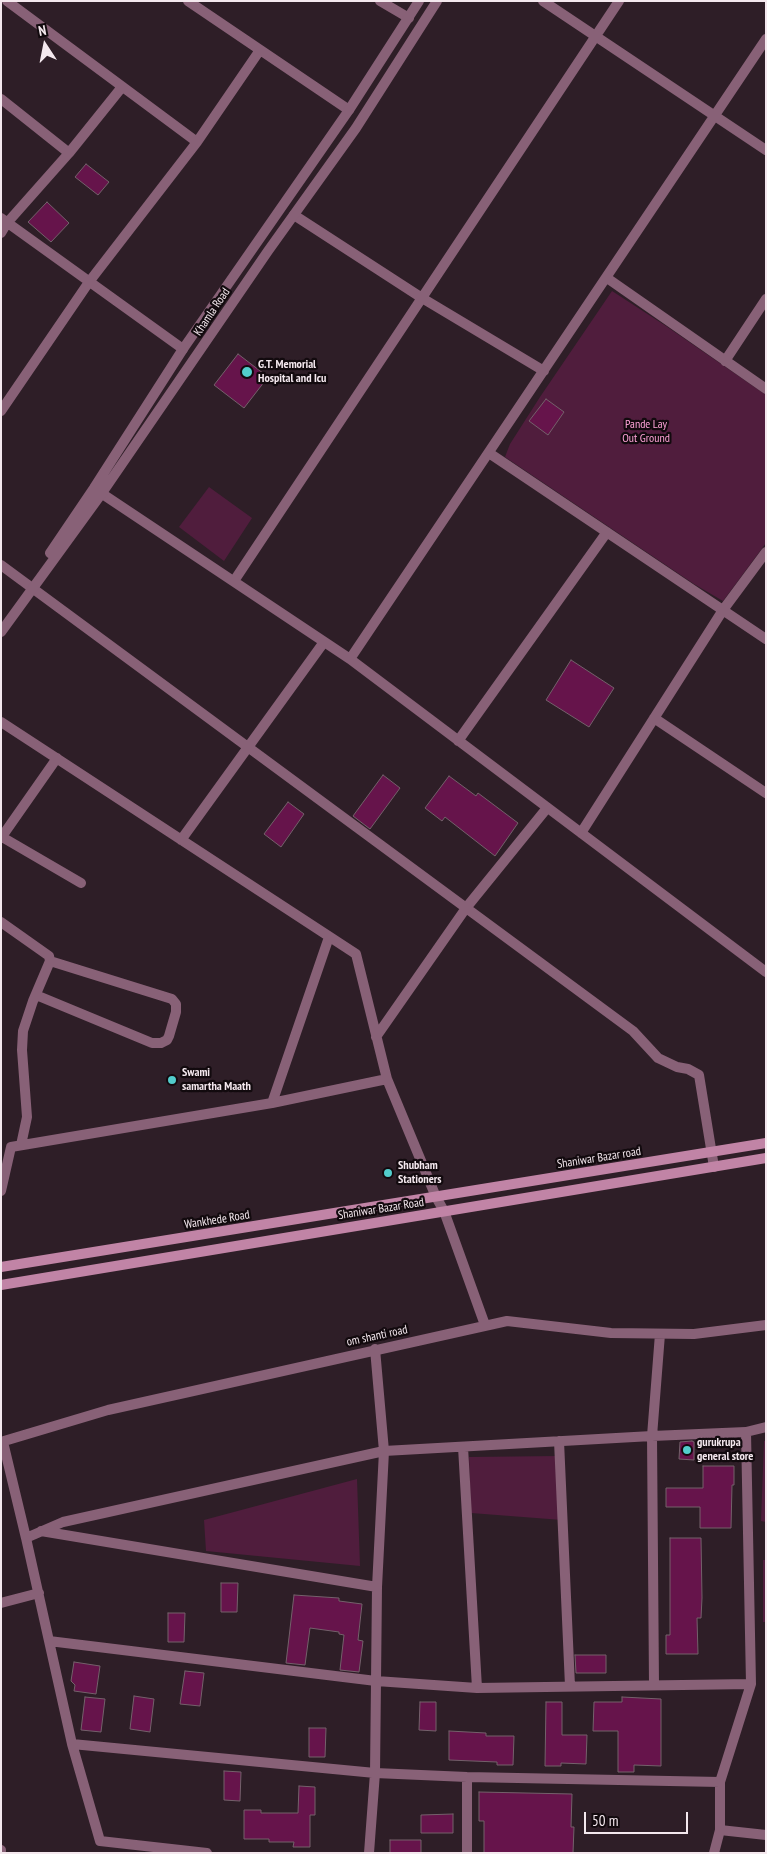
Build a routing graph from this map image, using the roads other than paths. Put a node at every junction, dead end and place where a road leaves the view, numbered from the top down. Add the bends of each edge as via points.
1 (7, 1) edge
2 (188, 1) edge
3 (380, 1) edge
4 (419, 1) edge
5 (436, 1) edge
6 (543, 1) edge
7 (619, 1) edge
8 (410, 18) junction
9 (596, 36) junction
10 (766, 39) edge
11 (260, 50) junction
12 (122, 87) junction
13 (1, 99) edge
14 (349, 110) junction
15 (715, 116) junction
16 (197, 142) junction
17 (766, 150) edge
18 (69, 153) junction
19 (294, 215) junction
20 (4, 220) edge
21 (1, 233) edge
22 (607, 278) junction
23 (89, 282) junction
24 (422, 298) junction
25 (766, 299) edge
26 (183, 349) junction
27 (725, 361) junction
28 (544, 371) junction
29 (766, 389) edge
30 (1, 412) edge
31 (489, 453) junction
32 (98, 490) junction
33 (607, 532) junction
34 (766, 552) edge
35 (1, 566) edge
36 (234, 581) junction
37 (30, 588) junction
38 (723, 610) junction
39 (1, 621) edge
40 (1, 632) edge
41 (766, 639) edge
42 (324, 642) junction
43 (350, 659) junction
44 (654, 718) junction
45 (1, 722) edge
46 (458, 741) junction
47 (247, 747) junction
48 (57, 758) junction
49 (766, 793) edge
50 (548, 808) junction
51 (581, 833) junction
52 (2, 838) edge
53 (181, 840) junction
54 (81, 883) dead end
55 (466, 908) junction
56 (1, 922) edge
57 (329, 937) junction
58 (50, 959) junction
59 (766, 972) edge
60 (176, 993) dead end
61 (36, 995) junction
62 (376, 1037) junction
63 (387, 1079) junction
64 (272, 1103) junction
65 (766, 1143) edge
66 (21, 1145) junction
67 (712, 1152) junction
68 (766, 1158) edge
69 (714, 1167) junction
70 (1, 1191) edge
71 (436, 1197) junction
72 (444, 1211) junction
73 (1, 1267) edge
74 (1, 1285) edge
75 (485, 1325) junction
76 (766, 1325) edge
77 (660, 1334) junction
78 (375, 1349) junction
79 (766, 1427) edge
80 (746, 1432) junction
81 (652, 1436) junction
82 (559, 1441) junction
83 (2, 1442) edge
84 (463, 1447) junction
85 (384, 1451) junction
86 (41, 1531) junction
87 (26, 1538) junction
88 (377, 1587) junction
89 (38, 1593) junction
90 (1, 1603) edge
91 (49, 1641) junction
92 (376, 1681) junction
93 (751, 1684) junction
94 (654, 1685) junction
95 (570, 1686) junction
96 (477, 1688) junction
97 (72, 1744) junction
98 (375, 1773) junction
99 (467, 1777) junction
100 (720, 1782) junction
101 (720, 1830) junction
102 (766, 1834) edge
103 (206, 1853) edge
104 (369, 1853) edge
105 (467, 1853) edge
106 (714, 1853) edge

1 - 12 street
2 - 11 street
3 - 8 street
4 - 8 street, Khamla Road
5 - 19 street, Khamla Road via 356,128
6 - 9 street
7 - 9 street
8 - 14 street, Khamla Road
9 - 15 street
9 - 24 street
10 - 15 street
11 - 14 street
11 - 16 street
12 - 16 street
12 - 18 street
13 - 18 street
14 - 26 street, Khamla Road
15 - 17 street
15 - 22 street
16 - 23 street
18 - 20 street
19 - 24 street
19 - 32 street, Khamla Road
20 - 21 street
20 - 23 street
22 - 27 street
22 - 28 street
23 - 26 street
23 - 30 street
24 - 28 street
24 - 36 street
25 - 27 street
26 - 32 street, Khamla Road
27 - 29 street
28 - 31 street
31 - 33 street
31 - 43 street
32 - 36 street
32 - 37 street, Khamla Road
33 - 38 street
33 - 46 street
34 - 38 street
35 - 37 street
36 - 42 street
37 - 39 street, Khamla Road
37 - 40 street, Khamla Road
37 - 47 street
38 - 41 street
38 - 44 street
42 - 43 street
42 - 47 street
43 - 46 street
44 - 49 street
44 - 51 street
45 - 48 street
46 - 50 street
47 - 53 street
47 - 55 street
48 - 52 street
48 - 53 street
50 - 51 street
50 - 55 street
51 - 59 street
52 - 54 street
53 - 57 street
55 - 62 street
55 - 67 street via 633,1031 658,1058 699,1075
56 - 58 street
57 - 62 street via 356,954
57 - 64 street
58 - 60 street via 65,959
58 - 61 street
58 - 61 street via 172,999 176,1012 169,1036 161,1043 152,1043
61 - 66 street via 23,1031 27,1117
62 - 63 street
63 - 64 street
63 - 71 street
64 - 66 street
65 - 67 main road, Shaniwar Bazar road
66 - 70 street via 11,1147
67 - 69 street
67 - 71 main road, Shaniwar Bazar road
68 - 69 main road, Shaniwar Bazar Road
69 - 72 main road, Shaniwar Bazar Road
71 - 72 street
71 - 73 main road, Wankhede Road
72 - 74 main road, Shaniwar Bazar Road
72 - 75 street
75 - 77 street, om shanti road via 507,1321 611,1333
75 - 78 street, om shanti road
76 - 77 street, om shanti road via 694,1334
77 - 81 street
78 - 83 street, om shanti road via 108,1410
78 - 85 street
79 - 80 street
80 - 81 street
80 - 93 street
81 - 82 street
81 - 94 street
82 - 84 street
82 - 95 street
83 - 87 street
84 - 85 street
84 - 96 street
85 - 86 street via 62,1522
85 - 88 street
86 - 87 street
86 - 88 street
87 - 89 street
88 - 92 street
89 - 90 street
89 - 91 street
91 - 92 street
91 - 97 street
92 - 96 street
92 - 98 street
93 - 94 street
93 - 100 street
94 - 95 street
95 - 96 street
97 - 98 street
97 - 103 street via 100,1841
98 - 99 street
98 - 104 street
99 - 100 street
99 - 105 street
100 - 101 street
101 - 102 street
101 - 106 street

